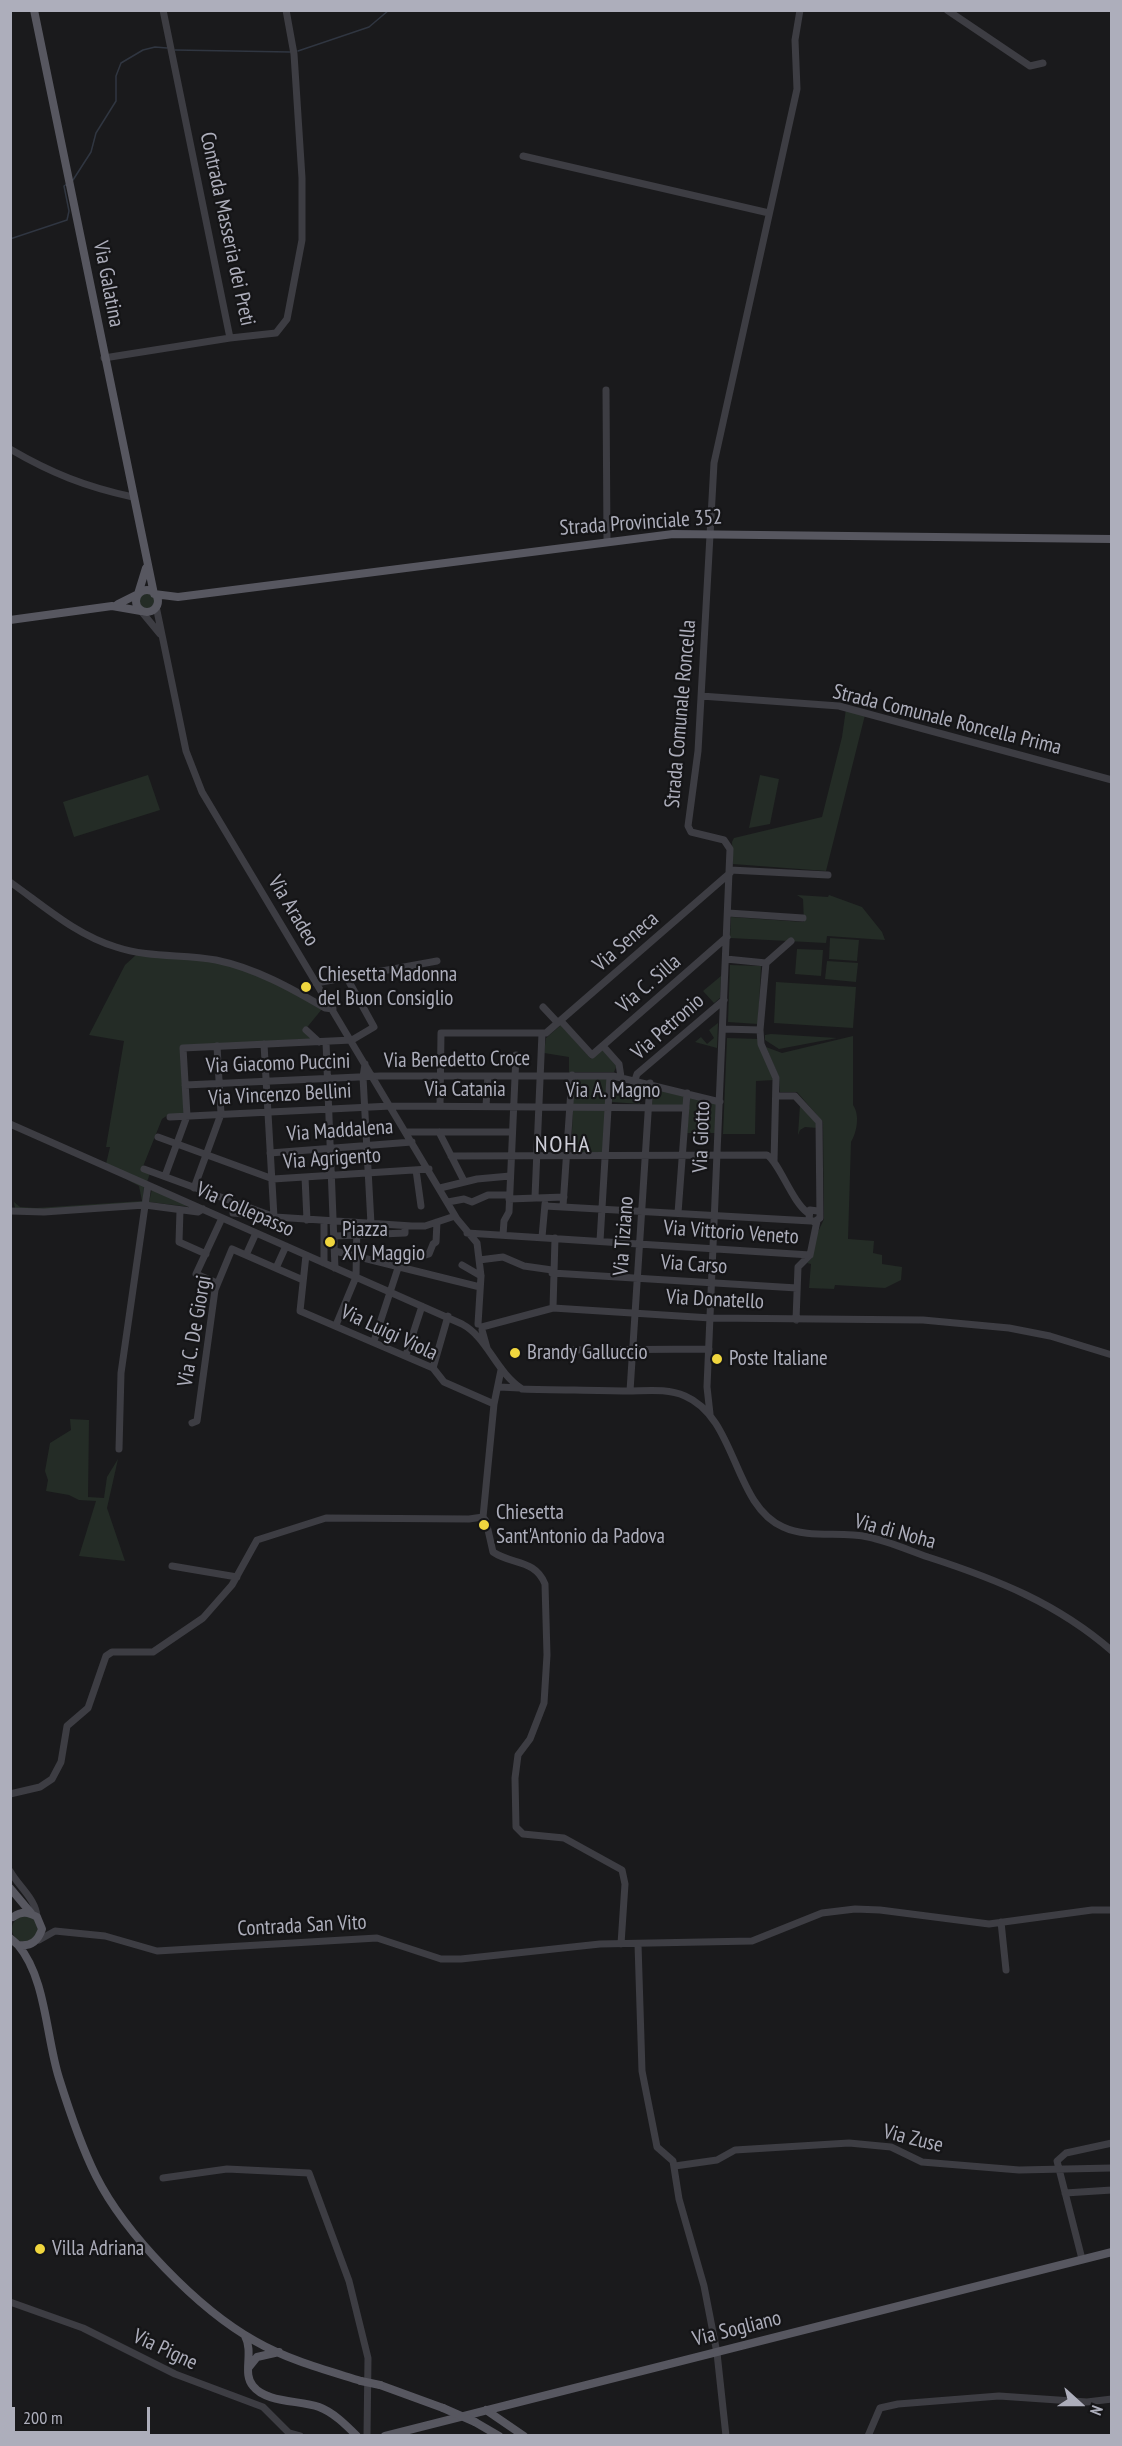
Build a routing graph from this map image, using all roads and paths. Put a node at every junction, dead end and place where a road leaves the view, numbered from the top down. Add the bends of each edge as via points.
1 (34, 10) edge
2 (163, 10) edge
3 (286, 10) edge
4 (800, 10) edge
5 (947, 10) edge
6 (1043, 63) dead end
7 (523, 156) dead end
8 (769, 213) junction
9 (230, 338) junction
10 (104, 358) junction
11 (606, 390) dead end
12 (10, 449) edge
13 (133, 497) junction
14 (710, 533) junction
15 (1112, 539) edge
16 (607, 540) junction
17 (146, 564) junction
18 (138, 594) junction
19 (154, 594) junction
20 (177, 597) junction
21 (112, 606) junction
22 (156, 606) junction
23 (141, 611) junction
24 (10, 620) edge
25 (162, 639) junction
26 (701, 696) junction
27 (1112, 780) edge
28 (730, 871) junction
29 (828, 875) dead end
30 (10, 882) edge
31 (728, 913) junction
32 (803, 918) dead end
33 (727, 938) junction
34 (791, 941) dead end
35 (726, 959) junction
36 (437, 961) dead end
37 (766, 963) junction
38 (347, 978) junction
39 (316, 983) junction
40 (724, 1000) junction
41 (543, 1007) dead end
42 (333, 1010) junction
43 (559, 1022) junction
44 (723, 1029) junction
45 (306, 1030) dead end
46 (759, 1030) junction
47 (542, 1033) junction
48 (351, 1040) junction
49 (322, 1042) junction
50 (264, 1044) junction
51 (217, 1046) junction
52 (603, 1046) junction
53 (516, 1055) dead end
54 (365, 1064) junction
55 (515, 1075) junction
56 (572, 1075) junction
57 (441, 1076) junction
58 (488, 1076) junction
59 (541, 1076) junction
60 (610, 1076) junction
61 (363, 1077) junction
62 (373, 1077) junction
63 (621, 1077) junction
64 (326, 1078) junction
65 (635, 1080) junction
66 (267, 1081) junction
67 (219, 1083) junction
68 (650, 1083) junction
69 (185, 1085) junction
70 (687, 1093) junction
71 (777, 1096) junction
72 (720, 1102) junction
73 (391, 1106) junction
74 (440, 1106) junction
75 (486, 1106) junction
76 (513, 1107) junction
77 (539, 1107) junction
78 (570, 1107) junction
79 (609, 1107) junction
80 (364, 1108) junction
81 (649, 1108) junction
82 (686, 1108) junction
83 (327, 1109) junction
84 (268, 1112) junction
85 (221, 1114) junction
86 (187, 1116) junction
87 (170, 1117) dead end
88 (10, 1124) edge
89 (406, 1132) junction
90 (439, 1132) junction
91 (512, 1132) junction
92 (158, 1137) dead end
93 (412, 1142) junction
94 (176, 1144) junction
95 (367, 1146) junction
96 (330, 1148) junction
97 (270, 1152) junction
98 (718, 1154) junction
99 (206, 1155) junction
100 (568, 1155) junction
101 (606, 1155) junction
102 (647, 1155) junction
103 (683, 1155) junction
104 (451, 1156) junction
105 (511, 1156) junction
106 (537, 1156) junction
107 (774, 1162) junction
108 (144, 1169) dead end
109 (429, 1169) junction
110 (416, 1170) junction
111 (368, 1173) junction
112 (165, 1176) junction
113 (331, 1176) junction
114 (510, 1176) junction
115 (305, 1177) junction
116 (273, 1179) junction
117 (464, 1181) junction
118 (148, 1185) junction
119 (194, 1188) junction
120 (440, 1188) junction
121 (509, 1197) junction
122 (535, 1197) junction
123 (545, 1197) junction
124 (564, 1197) junction
125 (448, 1202) junction
126 (237, 1204) junction
127 (146, 1205) junction
128 (422, 1206) dead end
129 (545, 1206) junction
130 (563, 1206) junction
131 (203, 1209) junction
132 (603, 1209) junction
133 (10, 1210) edge
134 (180, 1210) junction
135 (642, 1211) junction
136 (818, 1211) junction
137 (233, 1213) junction
138 (678, 1213) junction
139 (808, 1213) junction
140 (455, 1216) junction
141 (716, 1216) junction
142 (275, 1217) junction
143 (222, 1218) junction
144 (307, 1220) junction
145 (324, 1221) junction
146 (334, 1221) junction
147 (814, 1221) junction
148 (229, 1222) junction
149 (357, 1222) junction
150 (437, 1222) junction
151 (371, 1224) junction
152 (405, 1226) junction
153 (256, 1233) junction
154 (467, 1233) junction
155 (357, 1235) junction
156 (503, 1235) junction
157 (335, 1236) junction
158 (542, 1237) junction
159 (555, 1238) junction
160 (600, 1241) junction
161 (640, 1244) junction
162 (286, 1246) junction
163 (714, 1248) junction
164 (335, 1251) junction
165 (206, 1254) junction
166 (246, 1255) junction
167 (306, 1255) junction
168 (810, 1255) junction
169 (357, 1257) junction
170 (419, 1257) dead end
171 (479, 1260) junction
172 (324, 1263) junction
173 (462, 1265) dead end
174 (276, 1268) junction
175 (335, 1268) junction
176 (398, 1268) junction
177 (552, 1271) junction
178 (481, 1276) junction
179 (356, 1277) junction
180 (638, 1278) junction
181 (303, 1280) junction
182 (713, 1282) junction
183 (217, 1283) junction
184 (480, 1287) junction
185 (797, 1288) junction
186 (390, 1292) junction
187 (422, 1306) junction
188 (553, 1308) junction
189 (636, 1312) junction
190 (448, 1316) junction
191 (711, 1318) junction
192 (796, 1320) junction
193 (336, 1325) junction
194 (476, 1327) junction
195 (374, 1341) junction
196 (709, 1349) junction
197 (568, 1350) dead end
198 (633, 1350) junction
199 (1112, 1355) edge
200 (406, 1356) junction
201 (433, 1368) junction
202 (501, 1370) junction
203 (707, 1386) junction
204 (499, 1387) junction
205 (522, 1389) junction
206 (630, 1391) junction
207 (694, 1400) junction
208 (494, 1404) junction
209 (710, 1414) junction
210 (192, 1423) dead end
211 (119, 1449) dead end
212 (483, 1517) junction
213 (172, 1566) dead end
214 (237, 1576) junction
215 (1112, 1651) edge
216 (10, 1794) edge
217 (10, 1871) edge
218 (12, 1890) edge
219 (1112, 1910) edge
220 (36, 1918) junction
221 (11, 1919) edge
222 (1001, 1922) junction
223 (55, 1931) junction
224 (10, 1938) edge
225 (37, 1941) junction
226 (621, 1944) junction
227 (638, 1944) junction
228 (18, 1945) junction
229 (32, 1964) junction
230 (1006, 1970) dead end
231 (1112, 2143) edge
232 (675, 2166) junction
233 (1112, 2168) edge
234 (1059, 2169) junction
235 (163, 2178) dead end
236 (1112, 2190) edge
237 (1065, 2193) junction
238 (1112, 2252) edge
239 (1082, 2259) junction
240 (10, 2302) edge
241 (244, 2333) junction
242 (280, 2352) junction
243 (717, 2354) junction
244 (249, 2367) junction
245 (1112, 2400) edge
246 (499, 2407) junction
247 (486, 2410) junction
248 (505, 2422) junction
249 (348, 2431) edge
250 (300, 2436) edge
251 (357, 2436) edge
252 (368, 2436) edge
253 (385, 2436) edge
254 (499, 2436) edge
255 (524, 2436) edge
256 (726, 2436) edge
257 (868, 2436) edge

1 - 10 main road, Via Galatina
2 - 9 street, Contrada Masseria dei Preti
3 - 9 street, Contrada Masseria dei Preti via 294,54 302,240 287,319 276,333
4 - 8 street, Strada Comunale Roncella via 795,40 797,88
5 - 6 street via 1030,66
7 - 8 street
8 - 14 street, Strada Comunale Roncella via 717,446
9 - 10 street
10 - 13 main road, Via Galatina
11 - 16 street
12 - 13 street via 48,471
13 - 17 main road, Via Galatina
14 - 15 main road, Strada Provinciale 352
14 - 16 main road, Strada Provinciale 352
14 - 26 street, Strada Comunale Roncella
16 - 20 main road, Strada Provinciale 352
17 - 18 main road, Via Galatina
17 - 19 main road, Via Galatina
18 - 19 main road via 146,590
18 - 21 main road
18 - 23 main road via 136,603
19 - 20 main road, Strada Provinciale 352
19 - 22 main road
20 - 22 main road, Strada Provinciale 352
21 - 23 main road
21 - 24 main road
22 - 23 main road via 149,612
22 - 25 street, Via Aradeo
23 - 25 street, Via Aradeo
25 - 39 street, Via Aradeo via 192,772
26 - 27 street, Strada Comunale Roncella Prima via 838,706
26 - 28 street, Strada Comunale Roncella via 688,826 691,832 728,843
28 - 29 street
28 - 31 street, Via Giotto
28 - 43 street, Via Seneca
30 - 42 street via 95,940 153,956 206,959 238,966
31 - 32 street
31 - 33 street, Via Giotto
33 - 35 street, Via Giotto
33 - 52 street, Via C. Silla
34 - 37 street
35 - 37 street
35 - 40 street, Via Giotto
36 - 38 street
37 - 46 street
38 - 39 street
38 - 48 street via 374,1027
39 - 42 street, Via Aradeo
40 - 44 street, Via Giotto
40 - 65 street, Via Petronio via 637,1074
41 - 43 street
42 - 48 street, Via Aradeo
43 - 47 street, Via Seneca
43 - 52 street, Via C. Silla via 592,1055
44 - 46 street
44 - 72 street, Via Giotto
45 - 49 street
46 - 71 street via 776,1078
47 - 57 street via 441,1033
47 - 59 street
48 - 49 street
48 - 54 street, Via Aradeo
49 - 50 street
49 - 64 street
50 - 51 street
50 - 66 street
51 - 67 street
51 - 69 street via 183,1048
52 - 63 street via 619,1064
53 - 55 street
54 - 61 street
54 - 62 street, Via Aradeo
55 - 58 street, Via Benedetto Croce
55 - 59 street, Via Benedetto Croce
55 - 76 street
56 - 59 street, Via Benedetto Croce
56 - 60 street, Via Benedetto Croce
56 - 78 street
57 - 58 street, Via Benedetto Croce
57 - 62 street, Via Benedetto Croce
57 - 74 street
58 - 75 street
59 - 77 street
60 - 63 street, Via Benedetto Croce
60 - 79 street
61 - 62 street, Via Giacomo Puccini
61 - 64 street, Via Giacomo Puccini
61 - 80 street
62 - 73 street, Via Aradeo
63 - 65 street, Via Benedetto Croce
64 - 66 street, Via Giacomo Puccini
64 - 83 street
65 - 68 street, Via Benedetto Croce
66 - 67 street, Via Giacomo Puccini
66 - 84 street
67 - 69 street, Via Giacomo Puccini
67 - 85 street
68 - 70 street, Via Benedetto Croce
68 - 81 street, Via Tiziano
69 - 86 street
70 - 72 street, Via Benedetto Croce
70 - 82 street
71 - 107 street
71 - 136 street via 795,1096 819,1122
72 - 98 street, Via Giotto
73 - 74 street, Via Catania
73 - 80 street, Via Vincenzo Bellini
73 - 89 street, Via Aradeo
74 - 75 street, Via Catania
75 - 76 street, Via Catania
76 - 77 street, Via Catania
76 - 91 street
77 - 78 street, Via A. Magno
77 - 106 street
78 - 79 street, Via A. Magno
78 - 100 street
79 - 81 street, Via A. Magno
79 - 101 street
80 - 83 street, Via Vincenzo Bellini
80 - 95 street
81 - 82 street, Via A. Magno
81 - 102 street, Via Tiziano
82 - 103 street
83 - 84 street, Via Vincenzo Bellini
83 - 96 street
84 - 85 street, Via Vincenzo Bellini
84 - 97 street
85 - 86 street, Via Vincenzo Bellini
85 - 99 street
86 - 87 street, Via Vincenzo Bellini
86 - 94 street
88 - 118 street, Via Collepasso
89 - 90 street
89 - 93 street, Via Aradeo
90 - 91 street
90 - 104 street
91 - 105 street
92 - 94 street, Via Agrigento
93 - 95 street, Via Maddalena
93 - 109 street, Via Aradeo
94 - 99 street, Via Agrigento
94 - 112 street
95 - 96 street, Via Maddalena
95 - 111 street
96 - 97 street, Via Maddalena
96 - 113 street
97 - 116 street
98 - 103 street
98 - 107 street via 767,1155
98 - 141 street, Via Giotto
99 - 116 street, Via Agrigento
99 - 119 street
100 - 101 street
100 - 106 street
100 - 124 street
101 - 102 street
101 - 132 street
102 - 103 street
102 - 135 street, Via Tiziano
103 - 138 street
104 - 105 street
104 - 117 street
105 - 106 street
105 - 114 street
106 - 122 street
107 - 139 street
108 - 112 street
109 - 110 street, Via Agrigento
109 - 120 street, Via Aradeo
110 - 111 street, Via Agrigento
110 - 128 street
111 - 113 street, Via Agrigento
111 - 151 street
112 - 119 street
113 - 115 street, Via Agrigento
113 - 146 street
114 - 117 street
114 - 121 street
115 - 116 street, Via Agrigento
115 - 144 street
116 - 142 street
117 - 120 street
118 - 127 street
118 - 131 street, Via Collepasso
119 - 126 street
120 - 125 street, Via Aradeo
121 - 122 street
121 - 125 street via 488,1194 472,1202
121 - 156 street
122 - 123 street
123 - 124 street
123 - 129 street
124 - 130 street
125 - 140 street, Via Aradeo
126 - 137 street
126 - 142 street
127 - 133 street via 44,1212
127 - 134 street
127 - 211 street via 121,1373
129 - 130 street
129 - 158 street
130 - 132 street
131 - 134 street
131 - 143 street, Via Collepasso
132 - 135 street
132 - 160 street
134 - 165 street via 178,1242
135 - 138 street
135 - 161 street, Via Tiziano
136 - 139 street
136 - 147 street
137 - 142 street
137 - 148 street
138 - 141 street
139 - 147 street
140 - 150 street
140 - 154 street, Via Aradeo
141 - 147 street
141 - 163 street, Via Giotto
142 - 144 street
143 - 148 street, Via Collepasso
143 - 165 street
144 - 145 street
145 - 146 street
145 - 172 street
146 - 149 street
146 - 157 street
147 - 168 street
148 - 153 street, Via Collepasso
149 - 151 street
149 - 155 street
150 - 152 street
150 - 170 street via 436,1242 429,1254
151 - 152 street
152 - 155 street via 405,1233
153 - 162 street, Via Collepasso
153 - 166 street
154 - 156 street, Via Vittorio Veneto
154 - 171 street, Via Aradeo via 477,1243
155 - 157 street
155 - 169 street
156 - 158 street, Via Vittorio Veneto
157 - 164 street
158 - 159 street, Via Vittorio Veneto
159 - 160 street, Via Vittorio Veneto
159 - 177 street
160 - 161 street, Via Vittorio Veneto
161 - 163 street, Via Vittorio Veneto
161 - 180 street, Via Tiziano
162 - 167 street, Via Collepasso
162 - 174 street
163 - 168 street, Via Vittorio Veneto
163 - 182 street, Via Giotto
164 - 169 street
164 - 175 street
165 - 183 street via 196,1274
166 - 174 street
166 - 183 street, Via C. De Giorgi via 232,1249
167 - 172 street, Via Collepasso
167 - 181 street
168 - 185 street via 798,1267
169 - 176 street
169 - 179 street
171 - 177 street, Via Carso via 503,1257
171 - 178 street
172 - 175 street, Via Collepasso
173 - 178 street
174 - 181 street
175 - 179 street, Via Collepasso
176 - 184 street
176 - 186 street
177 - 180 street, Via Carso
177 - 188 street
178 - 184 street
179 - 186 street, Via Collepasso
179 - 193 street
180 - 182 street, Via Carso
180 - 189 street, Via Tiziano
181 - 193 street, Via Luigi Viola via 300,1311
182 - 185 street, Via Carso
182 - 191 street, Via Giotto
183 - 210 street, Via C. De Giorgi via 197,1421
184 - 194 street
185 - 192 street
186 - 187 street, Via Collepasso
186 - 195 street
187 - 190 street, Via Collepasso
187 - 200 street
188 - 189 street, Via Donatello
188 - 194 street, Via Donatello
189 - 191 street, Via Donatello
189 - 198 street, Via Tiziano
190 - 194 street, Via Collepasso
190 - 201 street
191 - 192 street, Via Donatello
191 - 196 street, Via Giotto
192 - 199 street, Via Donatello via 949,1322 1039,1334
193 - 195 street, Via Luigi Viola
194 - 202 street
195 - 200 street, Via Luigi Viola
196 - 198 street
196 - 203 street, Via Giotto
197 - 198 street
198 - 206 street, Via Tiziano
200 - 201 street, Via Luigi Viola
201 - 208 street, Via Luigi Viola via 444,1382
202 - 204 street
202 - 205 street
203 - 207 street
203 - 209 street, Via Giotto
204 - 205 street
204 - 208 street
205 - 206 street
206 - 207 street via 669,1391
207 - 209 street
208 - 212 street
209 - 215 street, Via di Noha via 755,1499 782,1527 869,1537 972,1571 1045,1603
212 - 214 street via 311,1521 256,1540
212 - 226 street via 493,1552 527,1564 541,1574 545,1584 544,1703 530,1739 518,1755 516,1827 523,1834 564,1838 622,1870 625,1884
213 - 214 street
214 - 216 street via 209,1613 163,1647 153,1652 112,1652 106,1656 88,1708 67,1726 61,1762 52,1779 40,1787
217 - 220 street via 33,1902
218 - 220 main road
218 - 221 main road
219 - 222 street, Contrada San Vito
220 - 221 main road via 18,1914
220 - 223 street
220 - 225 main road via 42,1929
222 - 227 street, Contrada San Vito via 981,1924 855,1909 822,1913 752,1941
222 - 230 street
223 - 225 street
223 - 226 street, Contrada San Vito via 105,1936 157,1951 377,1938 441,1959
224 - 228 main road
225 - 228 main road
225 - 229 main road
226 - 227 street, Contrada San Vito
227 - 232 street via 640,2045 646,2091 657,2147 670,2156
228 - 229 main road
229 - 241 main road via 59,2078 96,2177 147,2252 216,2314
231 - 234 street via 1066,2152 1057,2161
232 - 234 street, Via Zuse via 717,2160 735,2150 849,2143 891,2147 922,2162 1019,2170
232 - 243 street via 679,2199 704,2286
233 - 234 street, Via Zuse
234 - 237 street
235 - 252 street via 227,2169 309,2173 349,2281 368,2358
236 - 237 street
237 - 239 street
238 - 239 main road, Via Sogliano
239 - 243 main road, Via Sogliano
240 - 250 street, Via Pigne via 83,2328 175,2374 263,2407 289,2433
241 - 242 main road
241 - 244 main road via 250,2345
242 - 244 main road via 257,2357
242 - 254 main road, bridge via 443,2408
243 - 246 main road, Via Sogliano
243 - 256 street
244 - 249 main road via 248,2378 262,2393 320,2407
245 - 257 street via 999,2396 898,2404 880,2408
246 - 247 main road, Via Sogliano
246 - 248 main road
247 - 248 main road
247 - 253 main road, Via Sogliano
248 - 255 main road
249 - 251 main road

